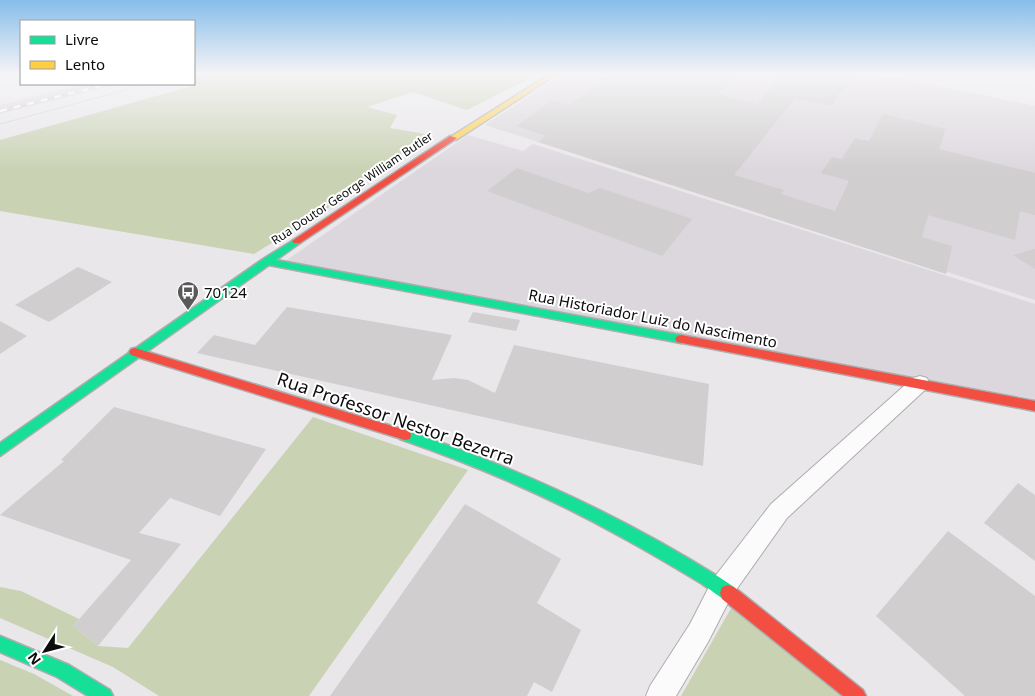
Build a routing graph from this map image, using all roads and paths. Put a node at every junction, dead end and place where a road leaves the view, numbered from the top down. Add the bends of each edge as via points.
1 (502, 106) edge
2 (266, 261) junction
3 (135, 352) junction
4 (920, 383) junction
5 (1035, 406) edge
6 (0, 450) edge
7 (722, 588) junction
8 (0, 644) edge
9 (104, 696) edge
10 (660, 696) edge
11 (856, 696) edge

1 - 2 street, Rua Doutor George William Butler
2 - 3 street, Rua Doutor George William Butler
2 - 4 street, Rua Historiador Luiz do Nascimento
3 - 6 street, Rua Doutor George William Butler
3 - 7 street, Rua Professor Nestor Bezerra via 456,452 518,478 642,540
4 - 5 street, Rua Historiador Luiz do Nascimento
4 - 7 street via 779,511
7 - 10 street
7 - 11 street, Rua Professor Nestor Bezerra
8 - 9 street via 63,671

